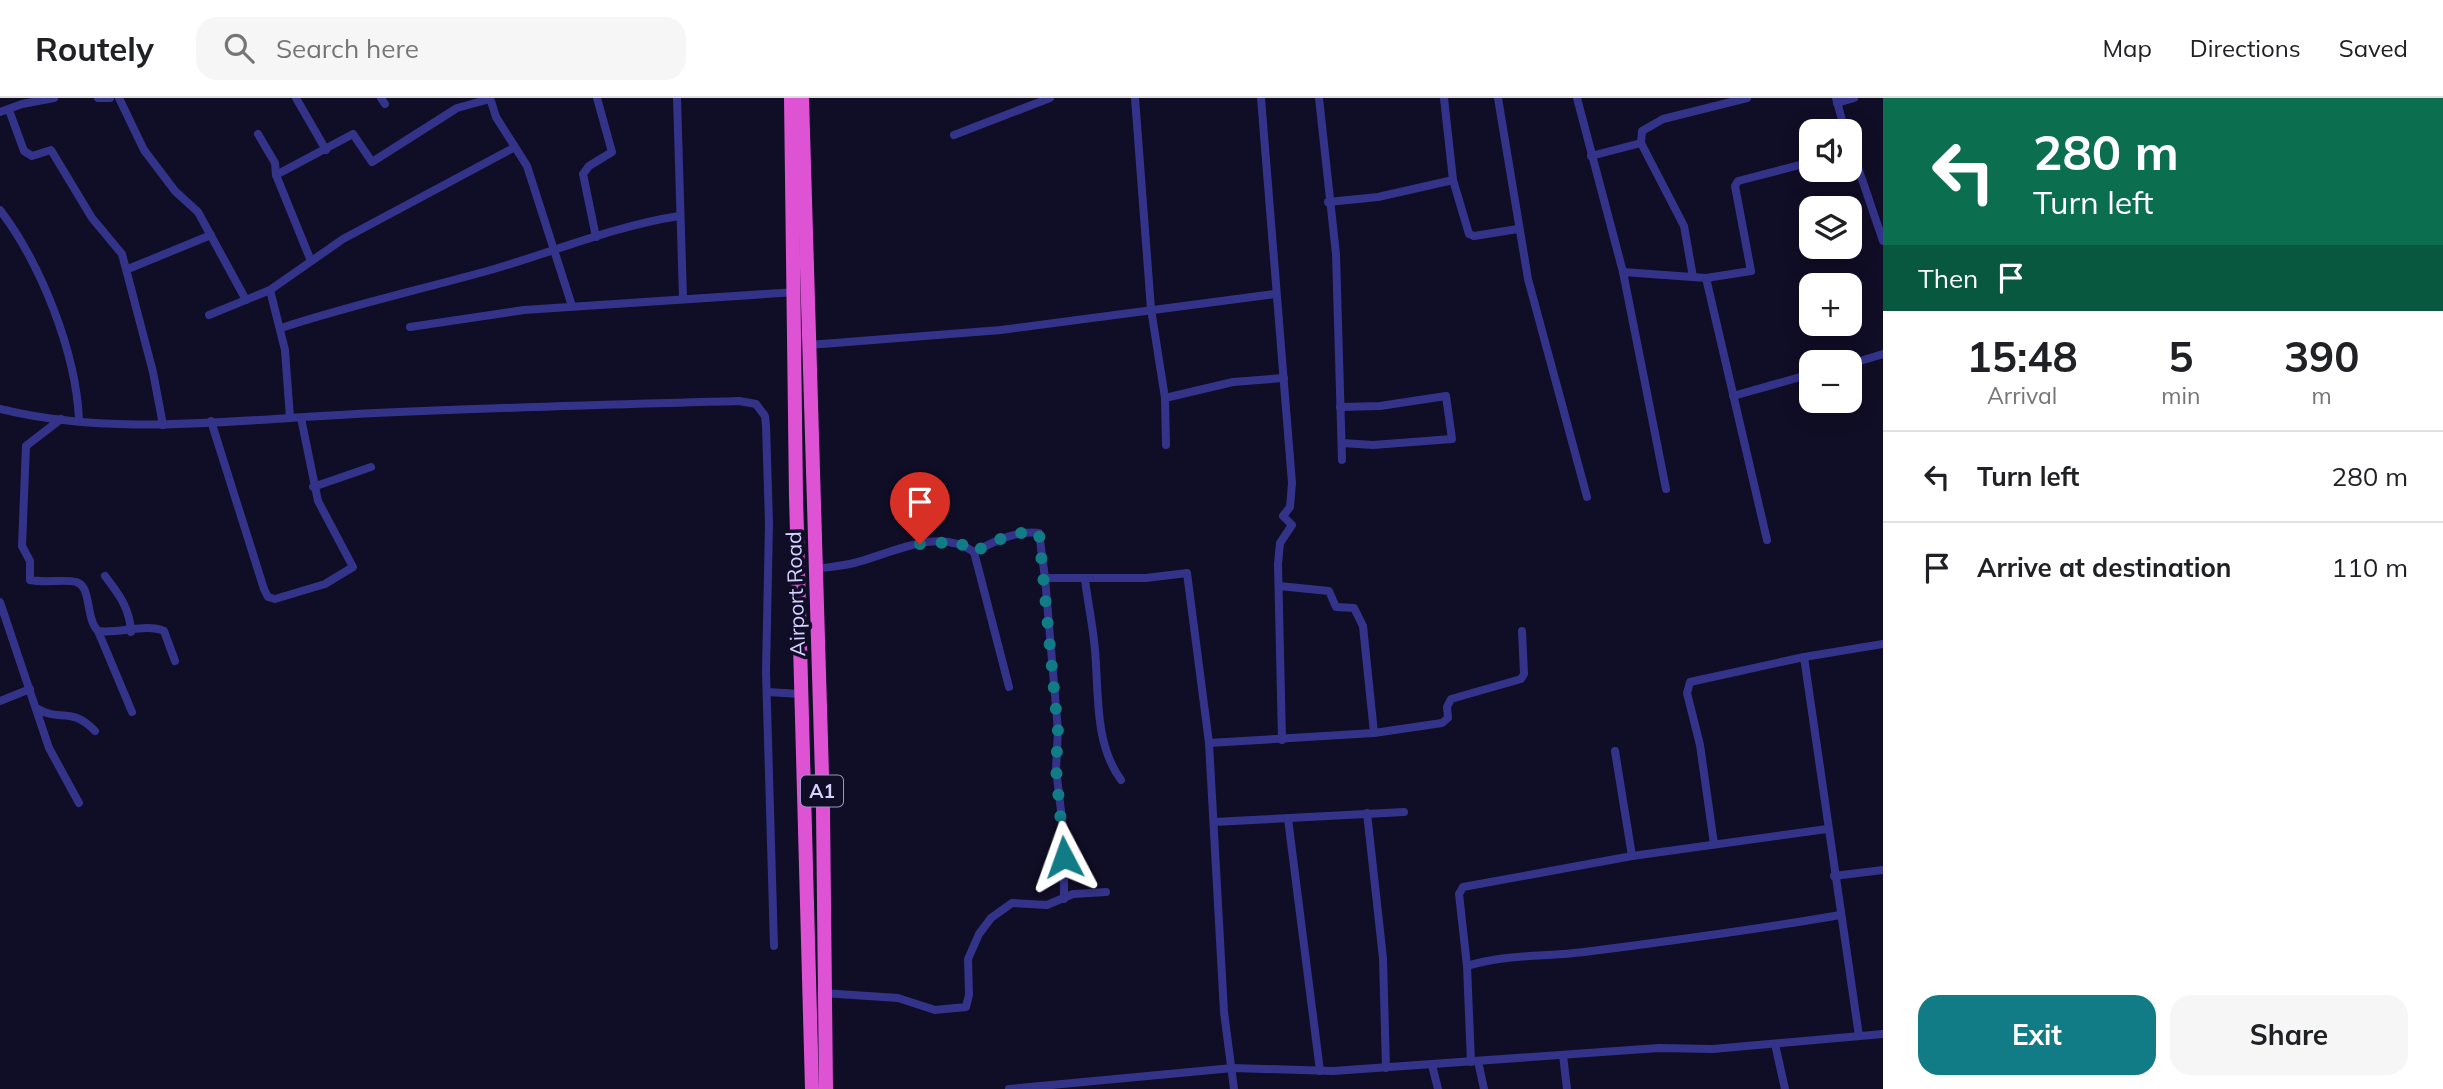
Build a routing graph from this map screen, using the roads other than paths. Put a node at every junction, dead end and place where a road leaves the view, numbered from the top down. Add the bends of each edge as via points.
1 (54, 98) edge
2 (98, 98) edge
3 (110, 98) edge
4 (119, 98) edge
5 (296, 98) edge
6 (490, 98) edge
7 (597, 98) edge
8 (677, 98) edge
9 (791, 98) edge
10 (802, 98) edge
11 (1050, 98) edge
12 (1135, 98) edge
13 (1261, 98) edge
14 (1319, 98) edge
15 (1444, 98) edge
16 (1498, 98) edge
17 (1577, 98) edge
18 (1747, 98) edge
19 (1854, 98) edge
20 (1837, 101) edge
21 (4, 111) edge
22 (1842, 119) edge
23 (258, 134) dead end
24 (954, 135) dead end
25 (1641, 143) junction
26 (515, 148) junction
27 (326, 150) junction
28 (1591, 156) junction
29 (1799, 165) edge
30 (276, 175) junction
31 (1862, 179) edge
32 (1454, 180) junction
33 (1328, 202) junction
34 (0, 210) edge
35 (680, 216) junction
36 (1518, 229) junction
37 (211, 235) junction
38 (596, 237) junction
39 (1883, 241) edge
40 (553, 251) junction
41 (311, 261) junction
42 (128, 270) junction
43 (1623, 272) junction
44 (1693, 277) junction
45 (1706, 278) junction
46 (270, 290) junction
47 (796, 292) junction
48 (1275, 294) junction
49 (683, 298) junction
50 (246, 300) junction
51 (572, 306) junction
52 (1151, 309) junction
53 (209, 315) dead end
54 (410, 327) dead end
55 (281, 328) junction
56 (810, 345) junction
57 (1883, 354) edge
58 (1862, 360) edge
59 (1799, 377) edge
60 (1284, 378) junction
61 (1733, 396) junction
62 (0, 398) edge
63 (1165, 398) junction
64 (1340, 408) junction
65 (1, 410) edge
66 (289, 418) junction
67 (300, 418) junction
68 (61, 419) junction
69 (79, 420) junction
70 (211, 421) junction
71 (163, 425) junction
72 (1342, 443) junction
73 (1166, 445) dead end
74 (1342, 460) dead end
75 (372, 467) dead end
76 (313, 487) junction
77 (1667, 489) dead end
78 (1587, 497) dead end
79 (1767, 540) dead end
80 (974, 552) junction
81 (816, 569) junction
82 (105, 576) dead end
83 (1045, 578) junction
84 (1085, 580) junction
85 (1279, 586) junction
86 (0, 603) edge
87 (98, 631) junction
88 (1522, 631) dead end
89 (131, 632) junction
90 (1883, 644) edge
91 (1804, 657) junction
92 (174, 661) dead end
93 (1009, 687) dead end
94 (30, 689) junction
95 (767, 692) junction
96 (801, 694) junction
97 (0, 701) edge
98 (38, 709) junction
99 (132, 712) dead end
100 (95, 731) dead end
101 (1374, 733) junction
102 (1283, 740) junction
103 (1209, 743) junction
104 (1615, 751) dead end
105 (1121, 780) dead end
106 (79, 803) dead end
107 (1404, 812) dead end
108 (1367, 814) junction
109 (1288, 819) junction
110 (1214, 822) junction
111 (1827, 829) junction
112 (1714, 844) junction
113 (1632, 856) junction
114 (1883, 870) edge
115 (1834, 877) junction
116 (1106, 892) dead end
117 (1064, 899) junction
118 (1840, 915) junction
119 (774, 946) dead end
120 (1467, 966) junction
121 (823, 993) junction
122 (1883, 1034) edge
123 (1859, 1037) junction
124 (1774, 1044) junction
125 (1563, 1055) junction
126 (1474, 1062) junction
127 (1432, 1065) junction
128 (1233, 1068) junction
129 (1386, 1068) junction
130 (1320, 1070) junction
131 (812, 1089) edge
132 (826, 1089) edge
133 (1009, 1089) edge
134 (1234, 1089) edge
135 (1438, 1089) edge
136 (1485, 1089) edge
137 (1567, 1089) edge
138 (1786, 1089) edge

1 - 21 street
2 - 3 street
4 - 37 street via 144,150 175,191 198,212
5 - 27 street
6 - 26 street
6 - 27 street via 457,108 372,162 353,134
7 - 38 street via 612,152 583,174
8 - 35 street
9 - 47 highway, Airport Road / A1
10 - 56 highway, Airport Road / A1
11 - 24 street
12 - 52 street
13 - 48 street
14 - 33 street
15 - 32 street
16 - 36 street
17 - 28 street
18 - 25 street via 1663,119 1642,131
19 - 20 street
20 - 22 street
21 - 42 street via 24,150 32,156 51,150 92,218 122,254
23 - 30 street via 275,163
25 - 28 street
25 - 44 street via 1684,226
26 - 40 street via 527,166
26 - 41 street via 343,239
27 - 30 street
28 - 43 street
29 - 45 street via 1736,183 1751,271
30 - 41 street
31 - 39 street
32 - 33 street via 1378,197
32 - 36 street via 1469,234
33 - 64 street via 1335,254
34 - 69 street via 38,274 60,328
35 - 38 street
35 - 49 street
36 - 78 street
37 - 42 street
37 - 50 street
38 - 40 street
40 - 51 street
40 - 55 street
41 - 46 street
42 - 71 street
43 - 44 street
43 - 77 street
44 - 45 street
45 - 61 street
46 - 50 street
46 - 55 street
47 - 49 street
47 - 96 highway, Airport Road / A1
48 - 52 street
48 - 60 street
49 - 51 street
50 - 53 street
51 - 54 street
52 - 56 street via 1001,330
52 - 63 street
55 - 66 street
56 - 81 highway, Airport Road / A1
57 - 58 street
59 - 61 street
60 - 63 street via 1233,382
60 - 85 street via 1292,483 1290,507 1283,516 1292,525 1280,543
61 - 79 street
62 - 65 street
63 - 73 street
64 - 72 street
64 - 72 street via 1446,396 1452,439
65 - 68 street
66 - 67 street
66 - 70 street
67 - 76 street
67 - 95 street via 739,401 756,404 766,425
68 - 69 street
68 - 87 street via 26,446 22,546 30,561 30,580 74,581 85,590 89,619
69 - 71 street
70 - 71 street
70 - 76 street via 268,597 310,590 353,568
72 - 74 street
75 - 76 street
80 - 81 street via 958,542 936,541
80 - 83 street via 1007,537 1039,533
80 - 93 street
81 - 121 highway, Airport Road / A1
82 - 89 street via 122,598
83 - 84 street
83 - 117 street via 1058,731
84 - 103 street via 1187,573
84 - 105 street via 1101,732
85 - 101 street via 1329,592 1336,607 1354,608 1363,626
85 - 102 street
86 - 94 street
87 - 89 street
87 - 99 street
88 - 101 street via 1521,679 1451,699 1448,718 1442,723
89 - 92 street via 164,631
90 - 91 street
91 - 111 street
91 - 112 street via 1696,678 1686,687
94 - 97 street
94 - 98 street
95 - 96 street
95 - 119 street
96 - 131 highway, Airport Road / A1
98 - 100 street via 46,715 77,717
98 - 106 street via 49,748
101 - 102 street
102 - 103 street
103 - 110 street
104 - 113 street
107 - 108 street
108 - 109 street
108 - 129 street via 1383,958
109 - 110 street
109 - 130 street
110 - 128 street via 1224,1012
111 - 112 street
111 - 115 street
112 - 113 street
113 - 120 street via 1463,887 1459,894
114 - 115 street
115 - 118 street
116 - 117 street
117 - 121 street via 1047,905 1012,903 991,918 968,959 966,1007 935,1010 898,998
118 - 120 street via 1735,934 1485,960
118 - 123 street
120 - 126 street
121 - 132 highway, Airport Road / A1
122 - 123 street
123 - 124 street
124 - 125 street
124 - 138 street
125 - 126 street
125 - 137 street
126 - 127 street
126 - 136 street
127 - 129 street
127 - 135 street
128 - 130 street
128 - 133 street
128 - 134 street
129 - 130 street

